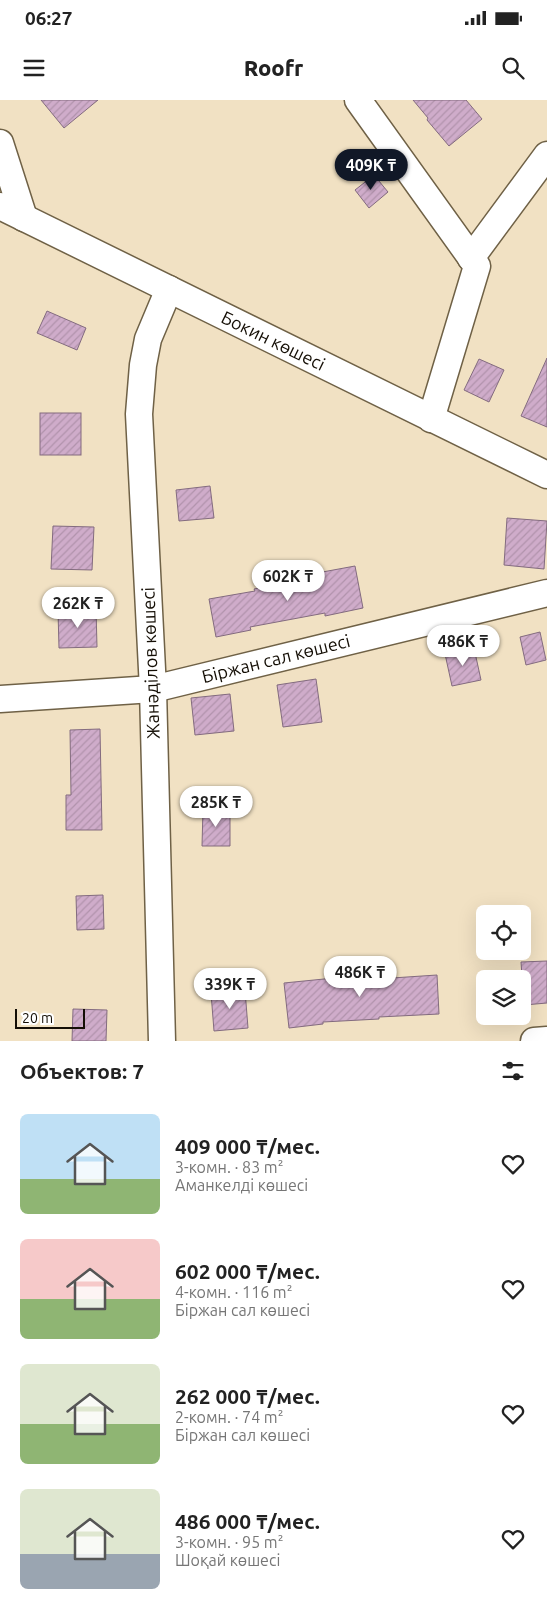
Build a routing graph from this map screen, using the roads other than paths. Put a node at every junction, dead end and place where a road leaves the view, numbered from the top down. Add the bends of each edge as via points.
1 (358, 100) edge
2 (0, 143) edge
3 (547, 154) edge
4 (0, 206) edge
5 (24, 218) junction
6 (471, 258) junction
7 (169, 290) junction
8 (431, 418) junction
9 (547, 476) edge
10 (547, 593) edge
11 (153, 689) junction
12 (0, 699) edge
13 (547, 1040) edge
14 (162, 1041) edge
15 (534, 1041) edge

1 - 6 street
2 - 5 street
3 - 6 street
4 - 5 street, Бокин көшесі
5 - 7 street, Бокин көшесі
6 - 8 street via 476,266
7 - 8 street, Бокин көшесі
7 - 11 street, Жанәділов көшесі via 148,338 139,414
8 - 9 street, Бокин көшесі
10 - 11 street, Біржан сал көшесі
11 - 12 street, Біржан сал көшесі
11 - 14 street, Жанәділов көшесі
13 - 15 street

